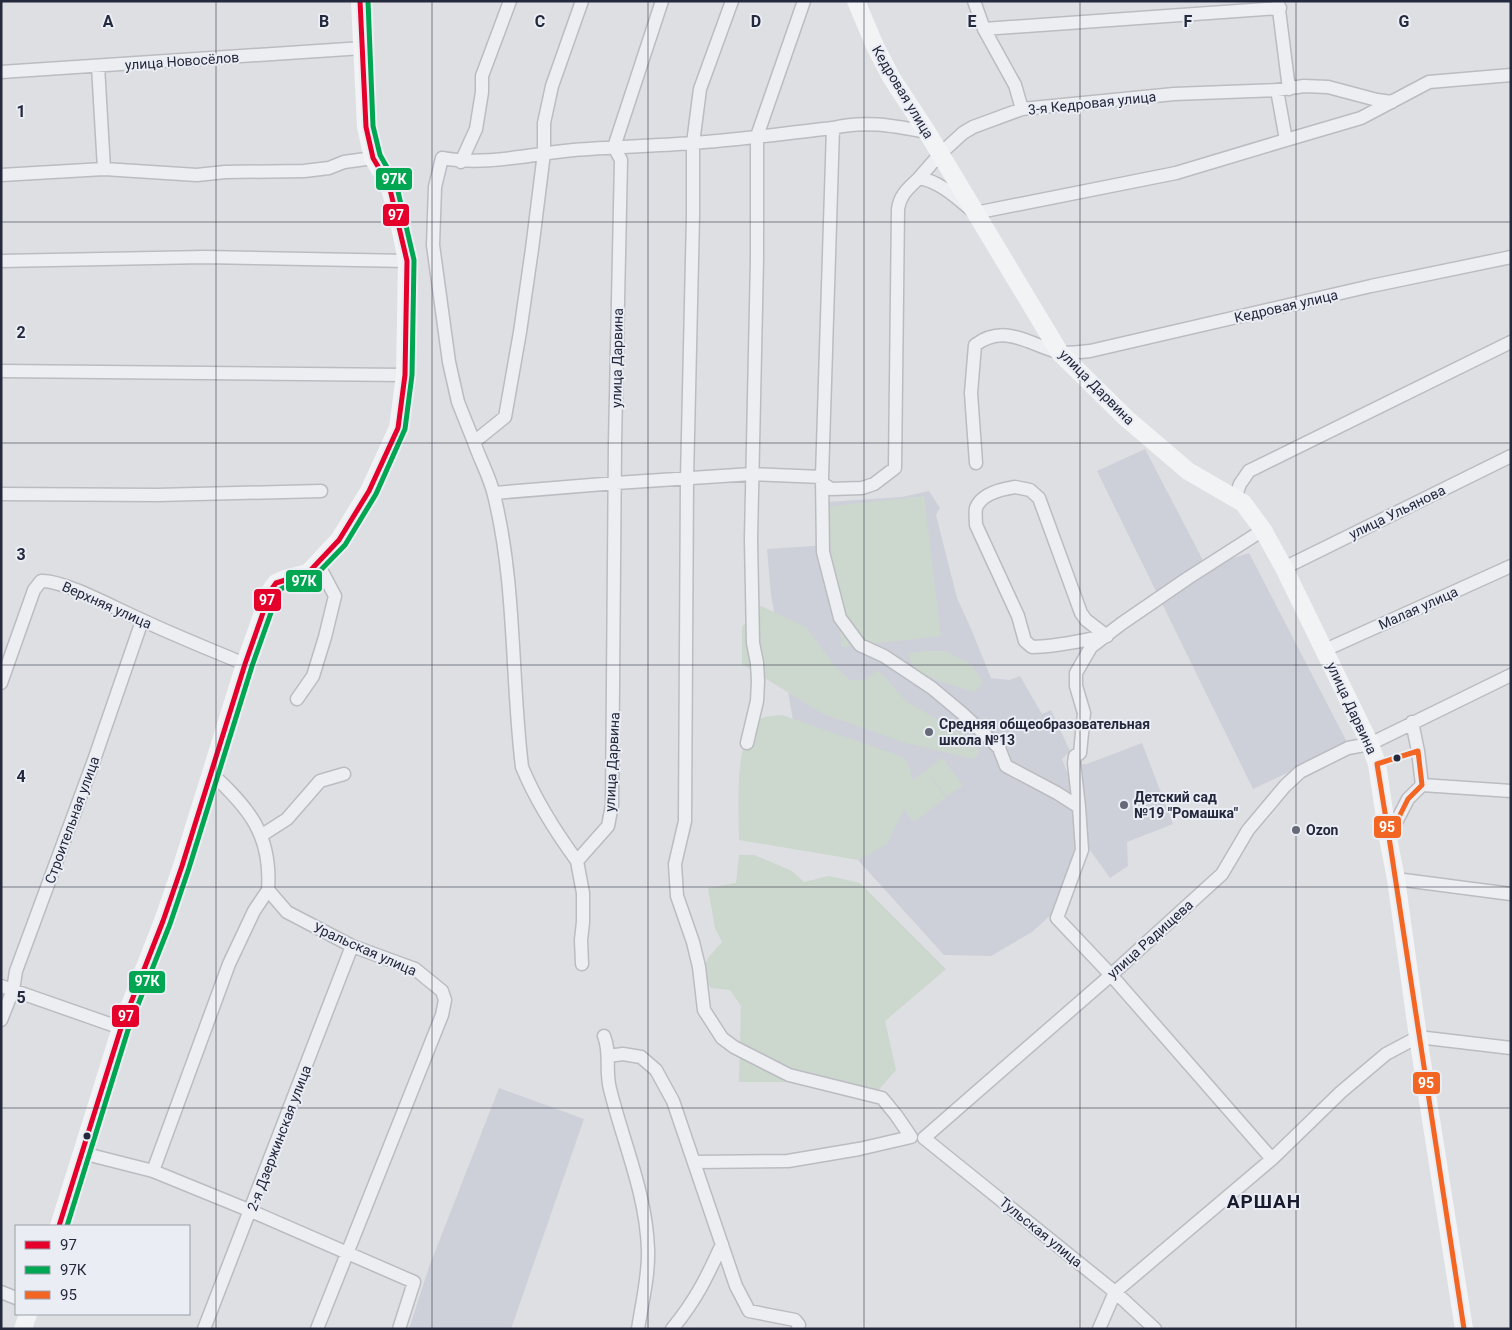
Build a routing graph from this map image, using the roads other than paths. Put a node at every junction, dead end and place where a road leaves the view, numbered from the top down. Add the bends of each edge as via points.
1 (360, 1) edge
2 (510, 1) edge
3 (582, 1) edge
4 (662, 1) edge
5 (732, 1) edge
6 (804, 1) edge
7 (856, 1) edge
8 (974, 1) edge
9 (1279, 5) edge
10 (984, 29) junction
11 (362, 48) junction
12 (98, 66) junction
13 (1, 72) edge
14 (1511, 75) edge
15 (1283, 89) junction
16 (1392, 102) junction
17 (1022, 110) junction
18 (833, 128) junction
19 (927, 132) junction
20 (757, 136) junction
21 (1286, 140) junction
22 (693, 143) junction
23 (614, 147) junction
24 (544, 153) junction
25 (940, 154) junction
26 (373, 158) junction
27 (461, 162) junction
28 (104, 169) junction
29 (1, 175) edge
30 (919, 178) junction
31 (975, 213) junction
32 (1511, 257) edge
33 (407, 260) junction
34 (1, 261) edge
35 (1511, 342) edge
36 (1060, 353) junction
37 (1, 371) edge
38 (405, 375) junction
39 (474, 442) junction
40 (1511, 456) edge
41 (976, 463) dead end
42 (752, 474) junction
43 (686, 479) junction
44 (822, 480) junction
45 (616, 483) junction
46 (321, 492) dead end
47 (1, 494) edge
48 (494, 494) junction
49 (1235, 498) junction
50 (1263, 530) junction
51 (318, 564) junction
52 (1511, 566) edge
53 (1284, 568) junction
54 (142, 621) junction
55 (1107, 636) junction
56 (1325, 650) junction
57 (245, 664) junction
58 (1511, 675) edge
59 (1, 683) edge
60 (297, 699) dead end
61 (1412, 722) junction
62 (747, 743) dead end
63 (1370, 744) junction
64 (211, 773) junction
65 (344, 774) dead end
66 (1422, 785) junction
67 (1511, 791) edge
68 (1079, 807) junction
69 (262, 835) junction
70 (1388, 838) junction
71 (577, 861) junction
72 (1396, 879) junction
73 (268, 890) junction
74 (1511, 894) edge
75 (352, 946) junction
76 (582, 964) dead end
77 (1111, 975) junction
78 (7, 988) edge
79 (1, 1020) edge
80 (120, 1028) junction
81 (604, 1036) dead end
82 (1418, 1037) junction
83 (1511, 1048) edge
84 (608, 1056) junction
85 (918, 1137) junction
86 (82, 1153) junction
87 (1272, 1159) junction
88 (695, 1162) junction
89 (154, 1171) junction
90 (251, 1211) junction
91 (59, 1225) edge
92 (722, 1244) junction
93 (347, 1253) junction
94 (1, 1292) edge
95 (1114, 1292) junction
96 (15, 1298) edge
97 (28, 1315) edge
98 (22, 1329) edge
99 (204, 1329) edge
100 (318, 1329) edge
101 (400, 1329) edge
102 (638, 1329) edge
103 (672, 1329) edge
104 (798, 1329) edge
105 (1099, 1329) edge
106 (1155, 1329) edge
107 (1464, 1329) edge

1 - 11 street
2 - 27 street via 482,76 476,129
3 - 24 street via 552,86 544,123
4 - 23 street
5 - 22 street via 700,89
6 - 20 street
7 - 19 street, Кедровая улица via 891,77
8 - 10 street
9 - 10 street
9 - 15 street
10 - 17 street via 1015,84
11 - 12 street, улица Новосёлов
11 - 26 street via 366,127
12 - 13 street, улица Новосёлов
12 - 28 street
14 - 16 street via 1429,82
15 - 16 street, 3-я Кедровая улица via 1328,87
15 - 17 street, 3-я Кедровая улица via 1174,94
15 - 21 street
16 - 21 street via 1361,118
17 - 25 street, 3-я Кедровая улица via 974,127
18 - 19 street via 868,123
18 - 20 street
18 - 44 street
19 - 25 street, Кедровая улица
20 - 22 street
20 - 42 street
21 - 31 street via 1176,173
22 - 23 street
22 - 43 street
23 - 24 street
23 - 45 street, улица Дарвина via 621,160
24 - 27 street
24 - 39 street via 530,267 505,418
25 - 30 street, 3-я Кедровая улица
25 - 31 street, улица Дарвина
26 - 28 street via 304,171 226,172 197,176
26 - 33 street via 389,185
27 - 39 street via 442,158 435,186 432,245 448,362 458,402
28 - 29 street
30 - 31 street, улица Дарвина via 929,179
30 - 44 street via 899,200 898,209 895,468 874,484 862,488 831,489
31 - 36 street, улица Дарвина
32 - 36 street, Кедровая улица via 1090,351
33 - 34 street
33 - 38 street
35 - 49 street via 1249,471
36 - 41 street via 999,334 975,344 971,393
36 - 49 street, улица Дарвина via 1126,418 1188,471
37 - 38 street
38 - 51 street via 394,437 364,499 339,540
39 - 48 street
40 - 53 street, улица Ульянова
42 - 43 street
42 - 44 street
42 - 62 street via 752,644 758,681 757,701
43 - 45 street
43 - 85 street via 685,821 676,864 677,896 699,967 704,1010 722,1038 734,1047 788,1075 882,1098
44 - 68 street via 823,552 840,618 860,645 884,656 932,688 999,748 1006,766
45 - 48 street
45 - 71 street, улица Дарвина via 612,804 608,826
46 - 47 street
48 - 71 street via 507,576 522,767 537,801
49 - 50 street, улица Дарвина via 1243,503
50 - 53 street, улица Дарвина
50 - 55 street
51 - 57 street via 308,574 276,583
51 - 60 street via 335,596 313,676
52 - 56 street, Малая улица
53 - 56 street, улица Дарвина
54 - 57 street, Верхняя улица
54 - 59 street, Верхняя улица via 68,587 41,581 34,590
54 - 78 street, Строительная улица via 94,760 16,972
55 - 55 street via 1081,613 1039,498 1025,488 1015,487 1002,489 981,501 976,508 976,525 1018,616 1025,641 1032,648 1039,648
55 - 68 street via 1091,648 1076,673 1076,686 1084,713 1080,753 1075,756 1074,763
56 - 63 street, улица Дарвина
57 - 64 street
58 - 61 street, улица Радищева
61 - 63 street, улица Радищева
61 - 66 street
63 - 70 street, улица Дарвина via 1377,764
63 - 77 street, улица Радищева via 1348,748 1300,772 1248,830 1222,874
64 - 69 street via 234,794
64 - 80 street via 163,921
65 - 69 street via 320,781 287,819
66 - 67 street
66 - 70 street via 1408,800
68 - 77 street via 1082,850 1057,918
69 - 73 street via 267,857
70 - 72 street, улица Дарвина
71 - 76 street via 583,894
72 - 74 street
72 - 82 street, улица Дарвина
73 - 75 street, Уральская улица via 287,912
73 - 89 street via 254,911 229,964
75 - 90 street, 2-я Дзержинская улица
75 - 93 street, Уральская улица via 415,969 442,991 445,1000 442,1015
77 - 85 street, улица Радищева
77 - 87 street
78 - 79 street, Строительная улица
78 - 80 street
80 - 86 street
81 - 84 street
82 - 83 street
82 - 87 street via 1386,1054
82 - 107 street, улица Дарвина
84 - 88 street via 641,1057 656,1070 672,1101
84 - 102 street via 608,1080 640,1190 646,1227 648,1266
85 - 88 street via 788,1161
85 - 95 street, Тульская улица
86 - 89 street
86 - 91 street
87 - 95 street
88 - 92 street
89 - 90 street
90 - 93 street
90 - 99 street, 2-я Дзержинская улица
92 - 103 street via 691,1306
92 - 104 street via 736,1286 749,1311 795,1320
93 - 100 street, Уральская улица
93 - 101 street via 414,1282
94 - 96 street
95 - 105 street
95 - 106 street, Тульская улица
97 - 98 street

